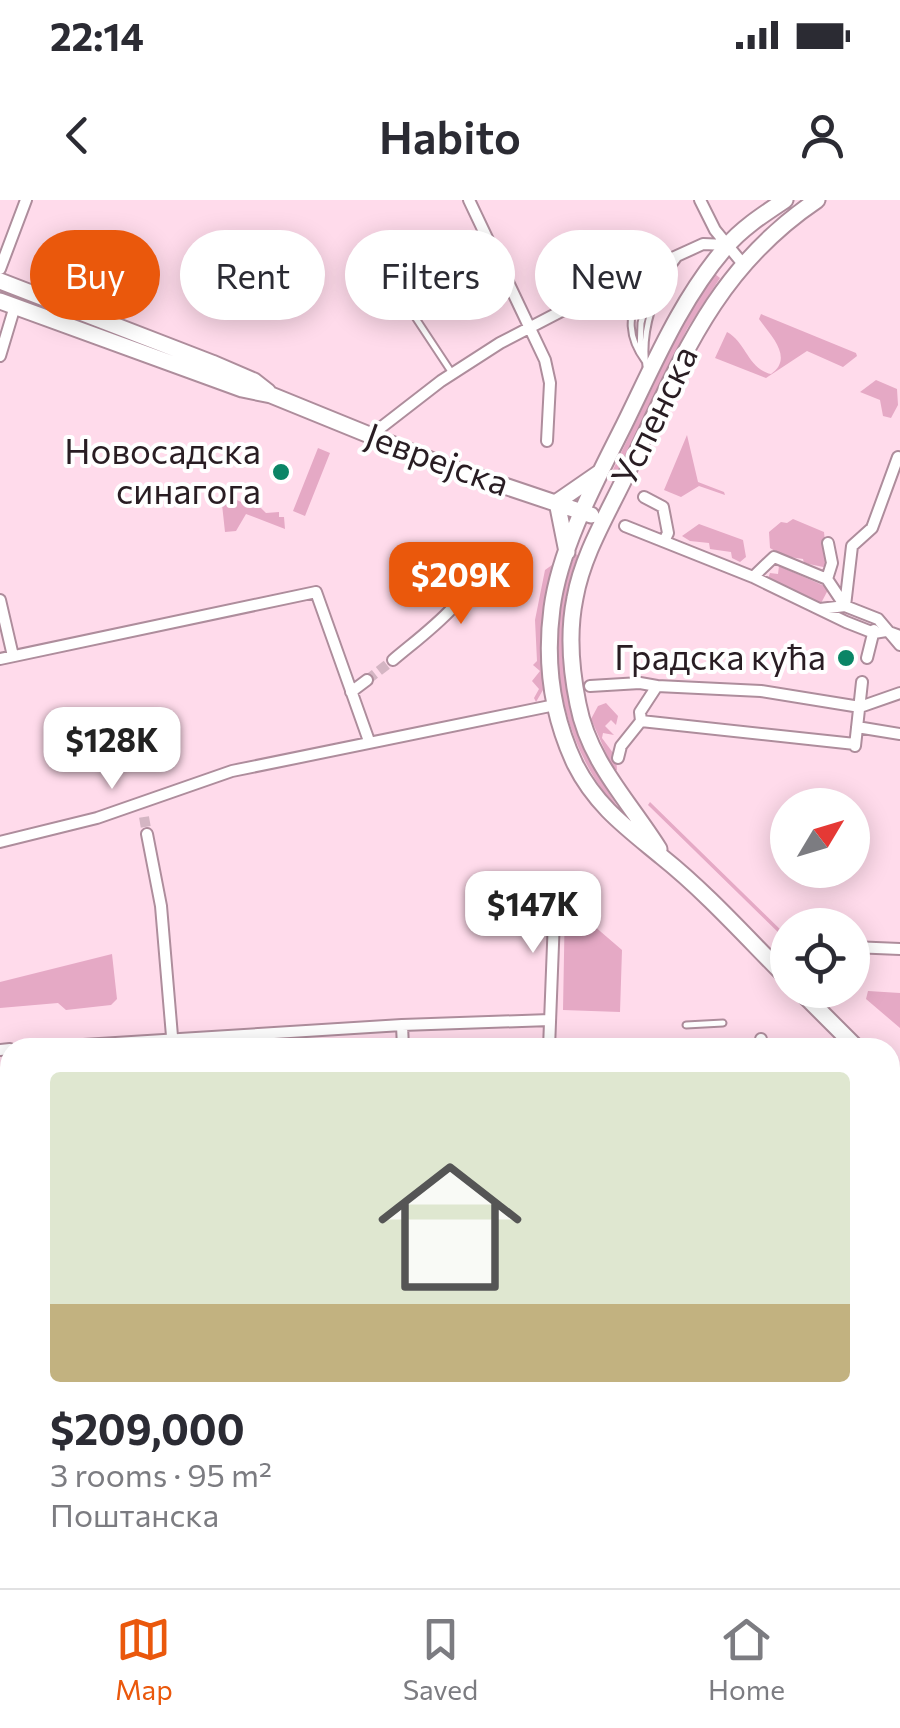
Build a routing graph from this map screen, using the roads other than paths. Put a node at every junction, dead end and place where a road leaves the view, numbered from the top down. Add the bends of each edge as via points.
1 (26, 200) edge
2 (469, 200) edge
3 (700, 200) edge
4 (785, 200) edge
5 (817, 200) edge
6 (727, 246) junction
7 (679, 257) joint
8 (743, 264) junction
9 (0, 269) edge
10 (0, 281) edge
11 (8, 304) edge
12 (416, 320) edge
13 (543, 320) edge
14 (632, 320) edge
15 (643, 320) edge
16 (528, 327) junction
17 (0, 356) edge
18 (643, 359) junction
19 (452, 373) junction
20 (646, 380) junction
21 (271, 395) junction
22 (370, 436) junction
23 (547, 441) dead end
24 (898, 457) dead end
25 (602, 470) junction
26 (644, 497) dead end
27 (557, 502) junction
28 (584, 512) junction
29 (604, 520) junction
30 (625, 526) dead end
31 (664, 541) junction
32 (828, 543) dead end
33 (852, 546) junction
34 (567, 556) junction
35 (481, 560) dead end
36 (832, 563) junction
37 (753, 577) junction
38 (827, 579) junction
39 (0, 600) edge
40 (848, 607) junction
41 (818, 610) junction
42 (880, 632) junction
43 (900, 636) edge
44 (900, 645) edge
45 (13, 656) junction
46 (867, 658) dead end
47 (0, 659) edge
48 (393, 660) tunnel mouth
49 (367, 680) tunnel mouth
50 (862, 682) dead end
51 (590, 686) dead end
52 (657, 686) junction
53 (350, 692) junction
54 (900, 693) edge
55 (555, 704) junction
56 (860, 707) junction
57 (641, 721) junction
58 (857, 727) junction
59 (900, 734) edge
60 (369, 741) junction
61 (618, 758) dead end
62 (142, 803) junction
63 (144, 817) tunnel mouth
64 (147, 834) tunnel mouth
65 (0, 842) edge
66 (663, 857) junction
67 (555, 893) dead end
68 (870, 948) edge
69 (900, 949) edge
70 (770, 961) edge
71 (817, 1008) edge
72 (550, 1020) junction
73 (723, 1023) dead end
74 (402, 1025) junction
75 (686, 1025) dead end
76 (173, 1038) edge
77 (237, 1038) edge
78 (402, 1038) edge
79 (549, 1038) edge
80 (848, 1038) edge

1 - 9 street
2 - 16 street
3 - 6 street
4 - 6 main road, Успенска
5 - 8 main road, Успенска
6 - 7 street via 703,244
6 - 8 street
6 - 20 main road, Успенска via 692,292
7 - 18 lane via 654,306
8 - 29 main road, Успенска via 690,340
10 - 21 main road, Јеврејска via 254,381
11 - 17 street
11 - 21 main road, Јеврејска
12 - 19 lane
13 - 16 street
14 - 18 lane via 632,342
15 - 18 lane
16 - 19 street
16 - 23 street via 550,383
18 - 20 lane
19 - 22 street
20 - 25 main road, Успенска
21 - 22 main road, Јеврејска
22 - 27 main road, Јеврејска
24 - 33 street via 872,528
25 - 27 main road
25 - 28 main road, Успенска
26 - 31 street via 663,507
27 - 28 main road, Јеврејска
27 - 34 main road
28 - 29 main road, Јеврејска
28 - 34 main road, Успенска
29 - 66 main road, Успенска via 574,600 571,656 578,706 600,766
30 - 31 street
31 - 37 street via 675,551
32 - 36 street
33 - 36 street
33 - 40 street
34 - 55 main road, Успенска via 550,630
35 - 48 street via 459,600
36 - 38 street
37 - 38 street via 774,558
37 - 41 street
38 - 40 street
39 - 45 street
40 - 41 street
40 - 42 street via 876,618
41 - 42 street
42 - 43 street
42 - 44 street
42 - 46 street
45 - 47 street
45 - 53 street via 316,592
49 - 53 street
50 - 56 street
51 - 52 street
52 - 56 street via 761,689
52 - 57 street
53 - 60 street
54 - 56 street
55 - 60 street via 462,729
55 - 66 main road, Успенска via 575,764 600,803
56 - 58 street
57 - 58 street via 854,745
57 - 61 street
58 - 59 street
60 - 62 street via 232,771
62 - 63 street
62 - 65 street
64 - 76 street
66 - 70 main road
67 - 72 street
68 - 69 street
71 - 80 main road
72 - 74 street
72 - 79 street
73 - 75 lane
74 - 77 street
74 - 78 street

